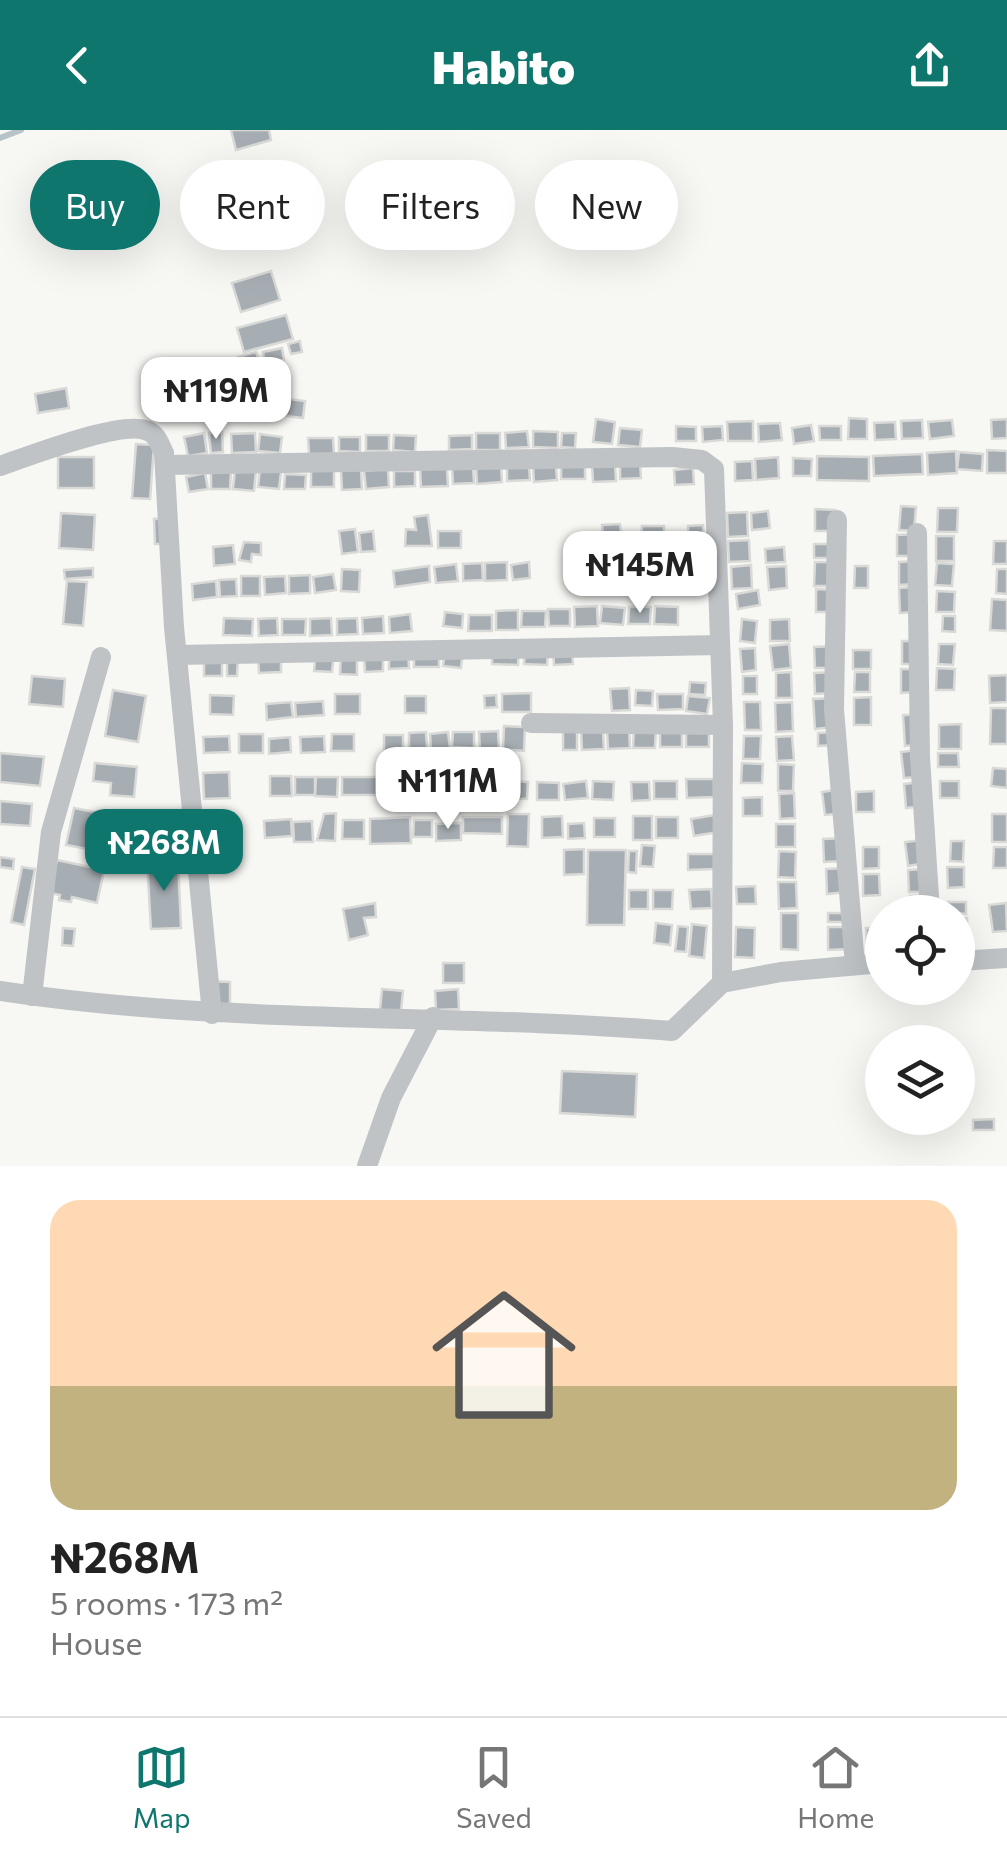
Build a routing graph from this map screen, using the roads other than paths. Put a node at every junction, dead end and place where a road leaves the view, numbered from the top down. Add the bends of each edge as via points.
1 (166, 465) junction
2 (0, 466) edge
3 (837, 520) dead end
4 (917, 532) dead end
5 (720, 645) junction
6 (177, 655) junction
7 (101, 657) dead end
8 (531, 723) dead end
9 (723, 725) junction
10 (929, 895) edge
11 (1007, 958) edge
12 (975, 960) edge
13 (865, 963) edge
14 (855, 964) junction
15 (722, 983) junction
16 (0, 991) edge
17 (32, 996) junction
18 (212, 1014) junction
19 (433, 1018) junction
20 (368, 1166) edge

1 - 2 street via 156,436 142,428 82,438
1 - 5 street via 702,460 714,469 717,487
1 - 6 street
3 - 14 street via 834,709
4 - 10 street
5 - 6 street
5 - 9 street
6 - 18 street
7 - 17 street via 51,832
8 - 9 street
9 - 15 street
11 - 12 street
13 - 14 street
14 - 15 street
15 - 19 street via 672,1031
16 - 17 street
17 - 18 street
18 - 19 street
19 - 20 street via 391,1098

